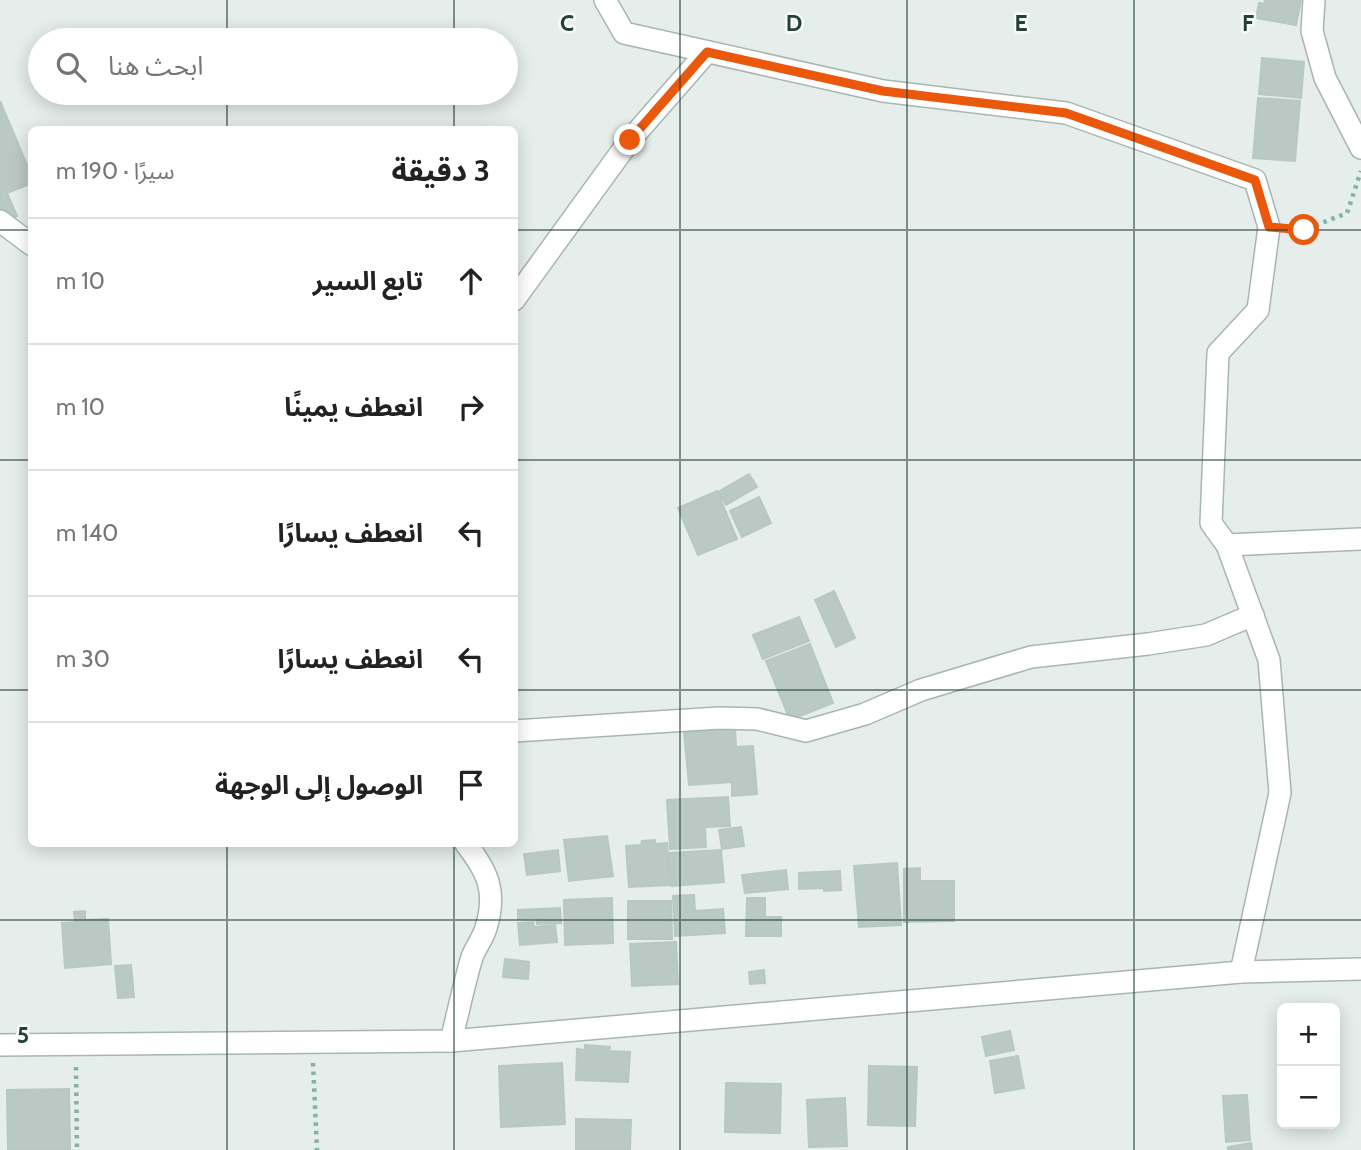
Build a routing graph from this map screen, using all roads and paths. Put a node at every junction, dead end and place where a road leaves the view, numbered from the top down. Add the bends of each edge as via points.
1 (605, 0) edge
2 (1314, 0) edge
3 (707, 52) junction
4 (1361, 148) edge
5 (1361, 170) edge
6 (0, 221) edge
7 (1269, 227) junction
8 (28, 242) edge
9 (518, 294) edge
10 (1361, 539) edge
11 (1227, 545) junction
12 (1253, 615) junction
13 (518, 731) edge
14 (468, 847) edge
15 (1361, 969) edge
16 (1241, 972) junction
17 (451, 1041) junction
18 (313, 1043) junction
19 (0, 1045) edge
20 (76, 1045) junction
21 (77, 1150) edge
22 (317, 1150) edge

1 - 3 street via 624,33
2 - 4 street via 1312,31 1325,78
3 - 7 street via 883,91 1066,113 1255,180
3 - 9 street via 630,140
5 - 7 path via 1347,213 1304,230
6 - 8 street
7 - 11 street via 1258,310 1218,354 1211,523
10 - 11 street
11 - 12 street
12 - 13 street via 1206,635 1031,657 806,731 757,719 719,718
12 - 16 street via 1269,660 1280,793
14 - 17 street via 491,885 490,911 473,955
15 - 16 street
16 - 17 street
17 - 18 street
18 - 20 street
18 - 22 path
19 - 20 street
20 - 21 path

